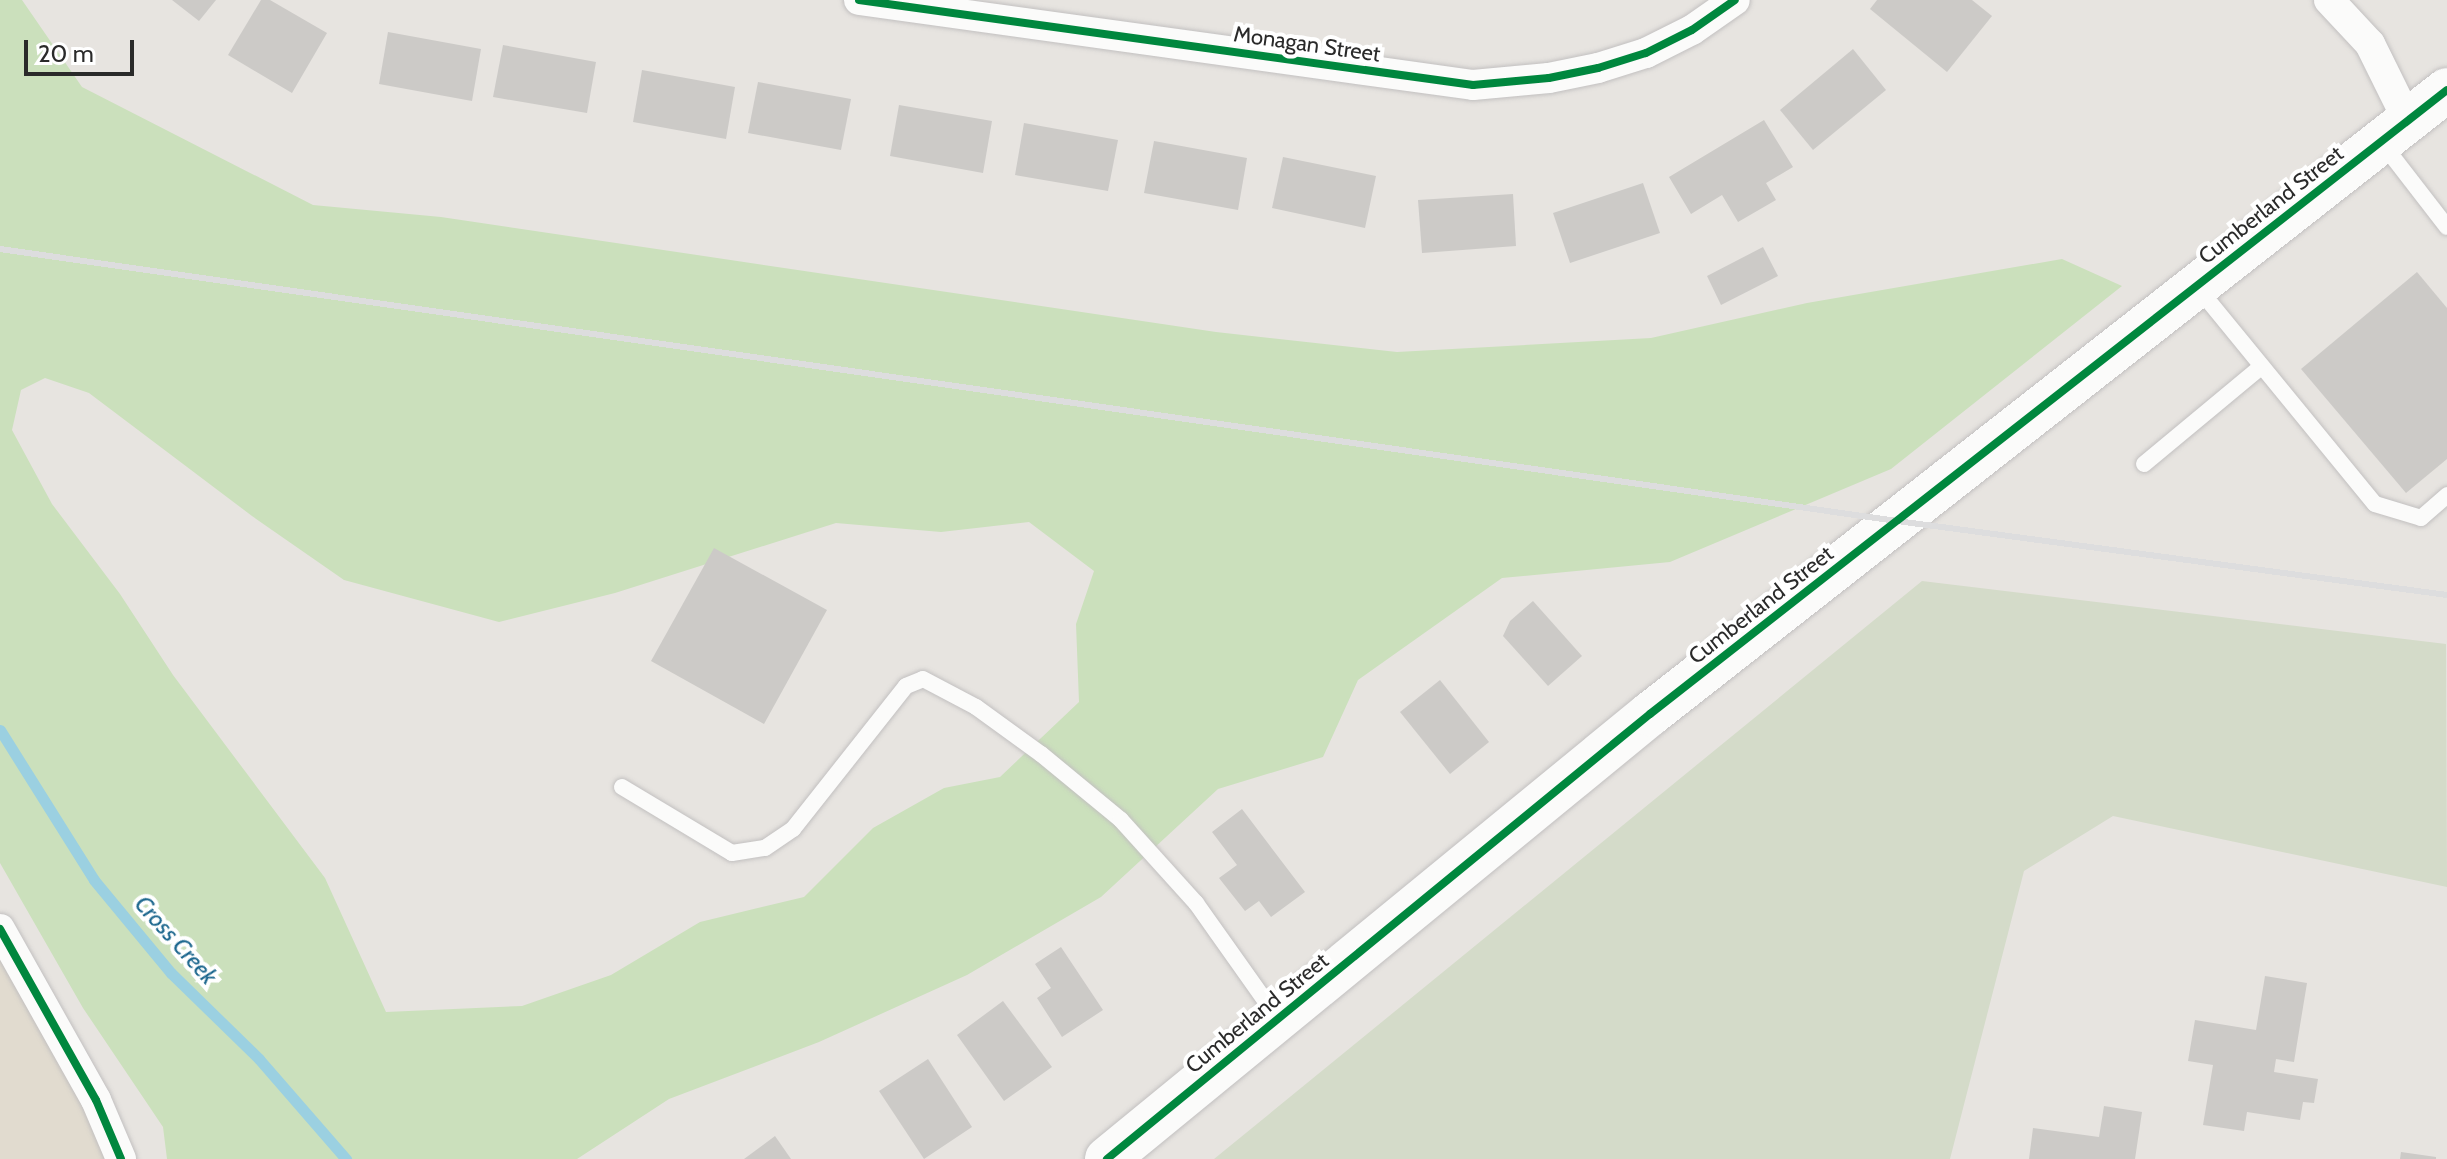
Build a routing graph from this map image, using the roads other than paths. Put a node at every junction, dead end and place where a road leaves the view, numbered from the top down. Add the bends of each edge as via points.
1 (859, 0) edge
2 (1735, 0) edge
3 (2329, 0) edge
4 (2447, 90) edge
5 (2394, 131) junction
6 (2447, 227) edge
7 (2197, 287) junction
8 (2262, 366) junction
9 (2144, 464) dead end
10 (2447, 495) edge
11 (622, 787) dead end
12 (0, 929) edge
13 (1278, 1019) junction
14 (121, 1159) edge
15 (1107, 1159) edge

1 - 2 street, Monagan Street via 1473,85 1549,78 1646,53
3 - 5 street via 2370,44
4 - 5 street, Cumberland Street
5 - 6 lane
5 - 7 street, Cumberland Street
7 - 8 lane
7 - 13 street, Cumberland Street via 1650,714
8 - 9 lane
8 - 10 lane via 2375,504 2421,518
11 - 13 lane via 732,853 765,848 793,829 906,686 923,679 976,707 1121,820 1196,903
12 - 14 street via 96,1100
13 - 15 street, Cumberland Street

